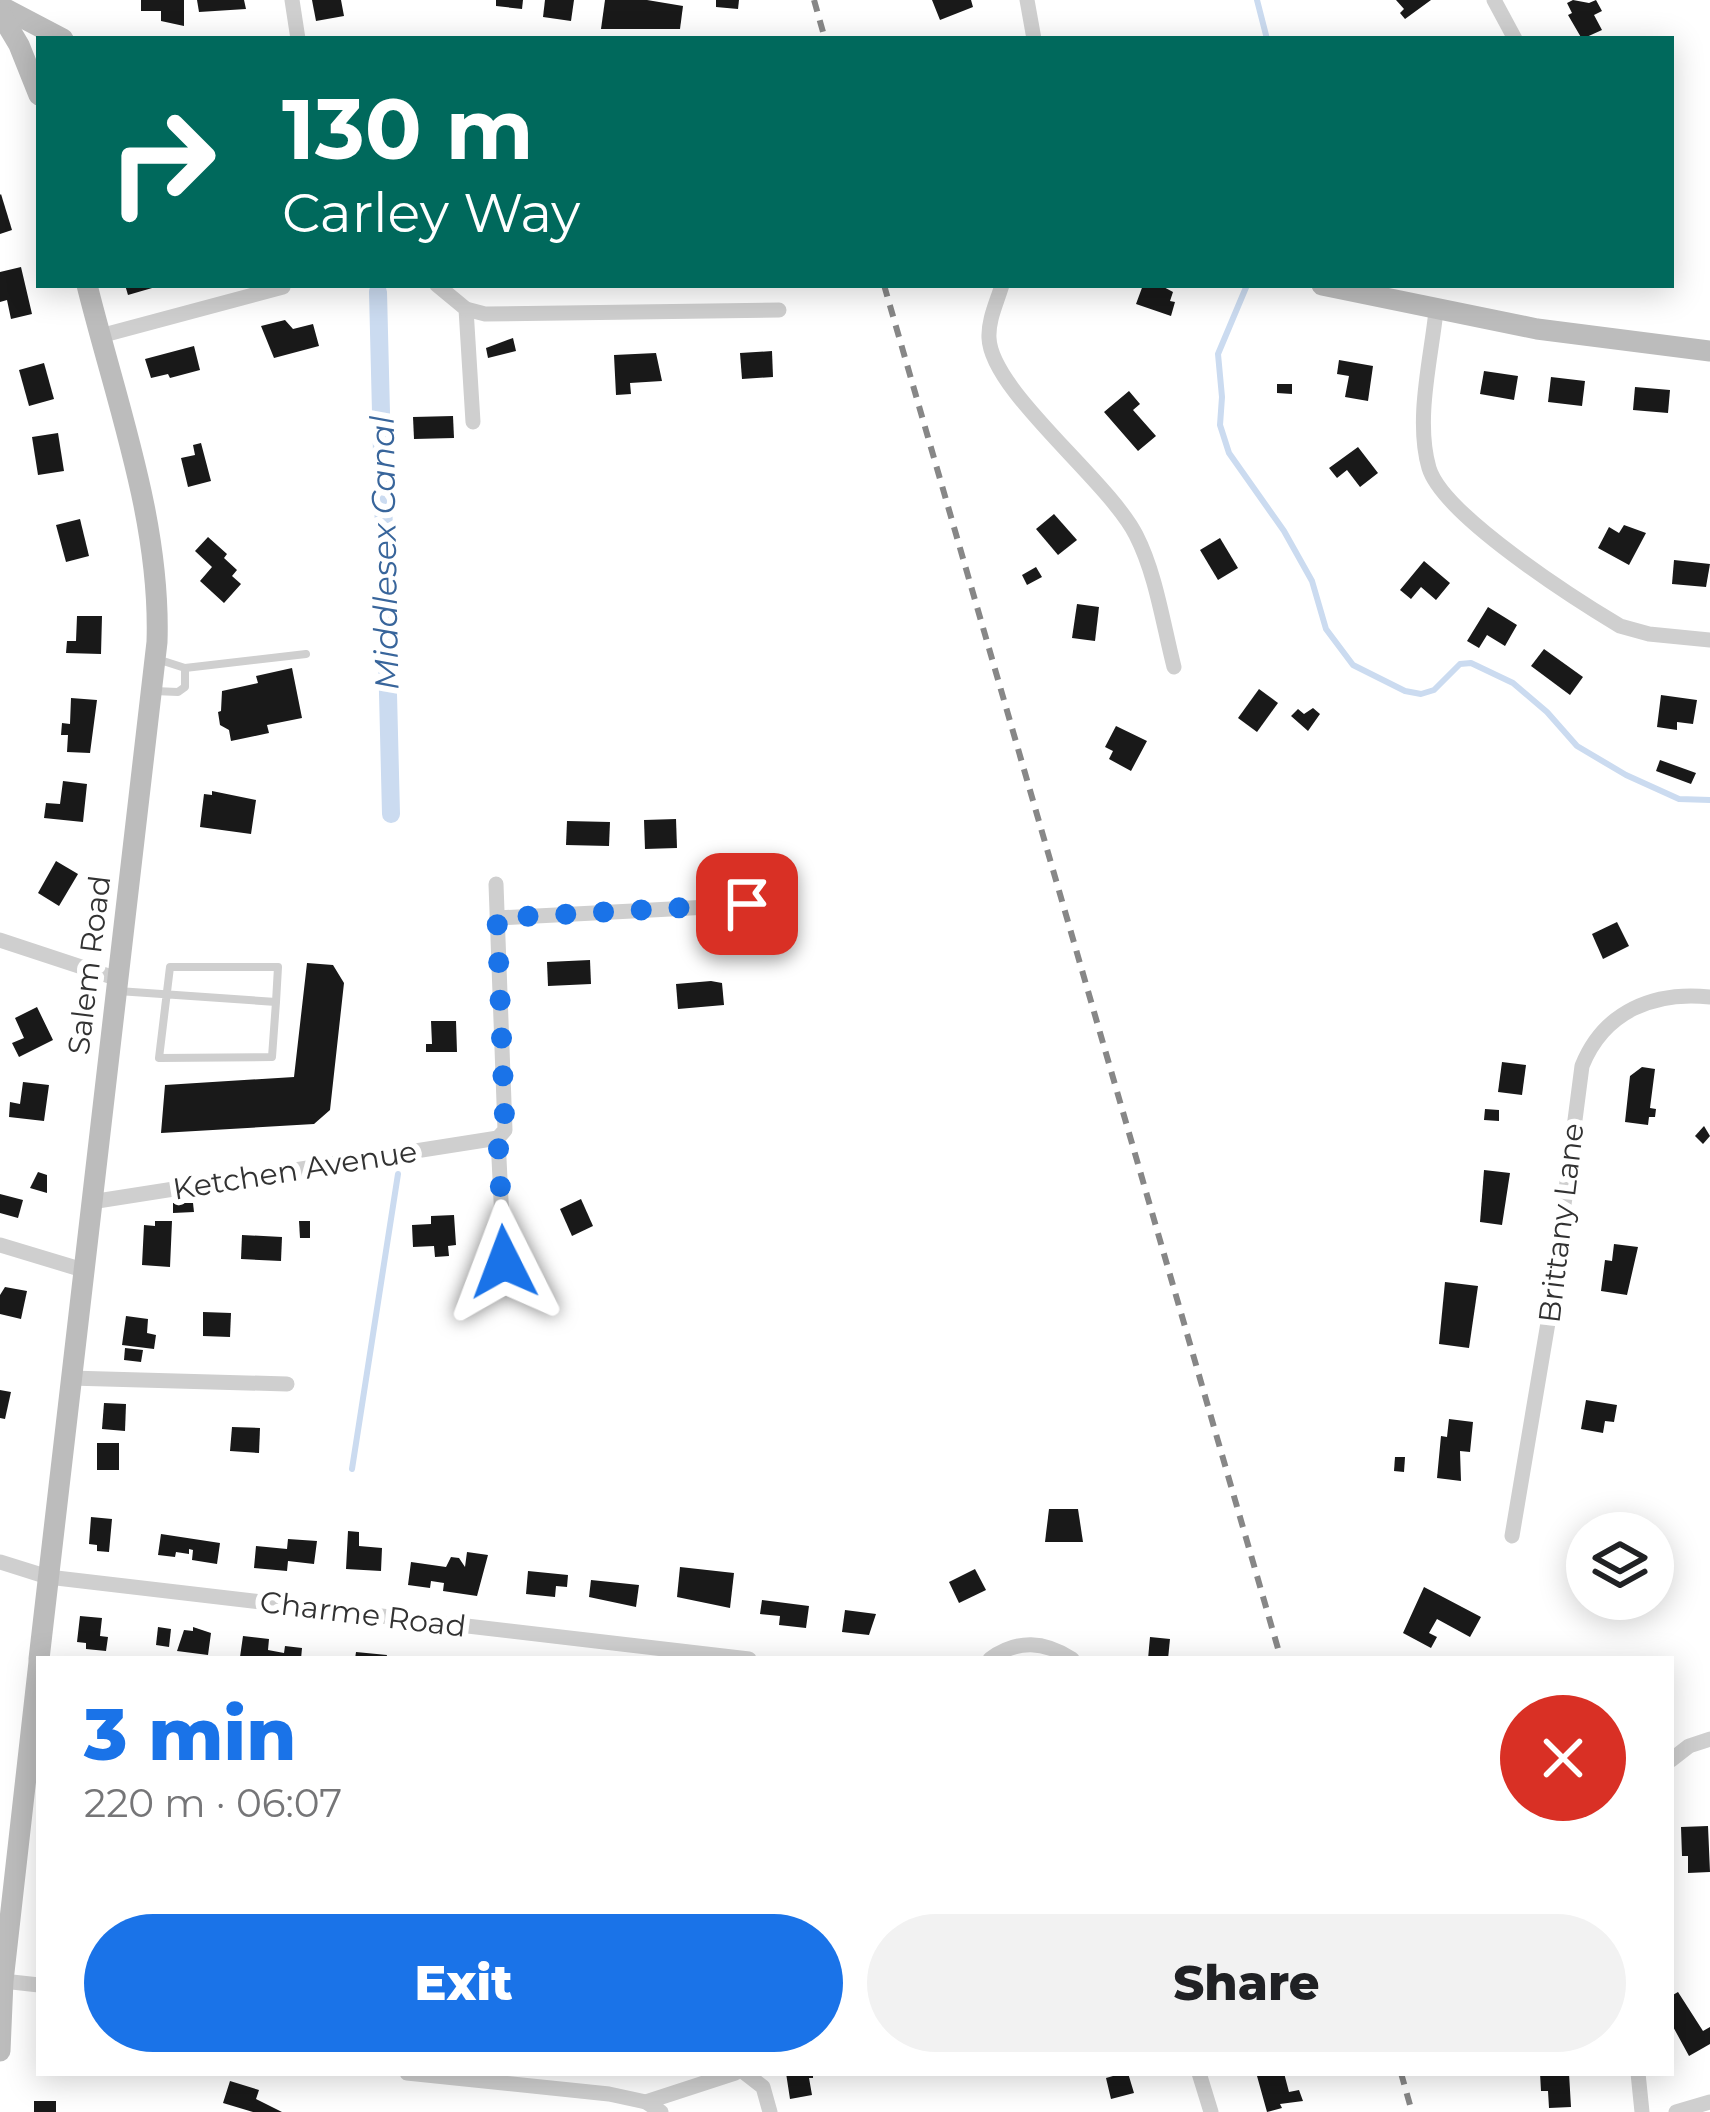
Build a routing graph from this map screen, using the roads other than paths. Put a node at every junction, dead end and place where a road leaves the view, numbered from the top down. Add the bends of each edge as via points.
1 (292, 0) edge
2 (1027, 0) edge
3 (1494, 0) edge
4 (0, 9) edge
5 (57, 36) edge
6 (298, 36) edge
7 (1033, 36) edge
8 (1513, 36) edge
9 (36, 88) edge
10 (88, 288) edge
11 (279, 288) edge
12 (441, 288) edge
13 (1001, 288) edge
14 (1349, 288) edge
15 (1404, 294) edge
16 (466, 309) junction
17 (779, 310) dead end
18 (1436, 311) junction
19 (100, 336) junction
20 (1710, 351) edge
21 (473, 422) dead end
22 (1710, 640) edge
23 (307, 654) dead end
24 (156, 659) junction
25 (1174, 667) dead end
26 (185, 668) junction
27 (153, 691) junction
28 (496, 884) dead end
29 (747, 904) dead end
30 (497, 918) junction
31 (0, 940) edge
32 (117, 985) junction
33 (166, 994) junction
34 (1710, 997) edge
35 (276, 1002) junction
36 (498, 1138) junction
37 (91, 1202) junction
38 (0, 1245) edge
39 (504, 1262) dead end
40 (83, 1270) junction
41 (70, 1378) junction
42 (287, 1384) dead end
43 (1512, 1536) dead end
44 (0, 1562) edge
45 (48, 1577) junction
46 (39, 1656) edge
47 (722, 1656) edge
48 (995, 1656) edge
49 (1066, 1656) edge
50 (36, 1712) edge
51 (1710, 1739) edge
52 (1674, 1758) edge
53 (32, 1781) edge
54 (11, 1817) edge
55 (3, 1981) junction
56 (36, 1985) edge
57 (0, 2051) edge
58 (436, 2076) edge
59 (726, 2076) edge
60 (749, 2076) edge
61 (1200, 2076) edge
62 (1638, 2076) edge
63 (646, 2102) junction
64 (1710, 2102) edge
65 (661, 2112) edge
66 (770, 2112) edge
67 (1211, 2112) edge
68 (1642, 2112) edge
69 (1676, 2112) edge

1 - 6 street
2 - 7 street
3 - 8 street
4 - 5 main road
4 - 9 main road
10 - 19 main road, Salem Road
11 - 19 street
12 - 16 street
13 - 25 street via 991,354 1136,535
14 - 15 main road
15 - 18 main road
16 - 17 street
16 - 21 street
18 - 20 main road
18 - 22 street via 1425,446 1443,495 1620,626
19 - 24 main road, Salem Road via 151,542
23 - 26 lane
24 - 26 lane
24 - 27 main road, Salem Road
26 - 27 lane via 185,687
27 - 32 main road, Salem Road
28 - 30 street
29 - 30 street
30 - 36 street via 505,1130
31 - 32 street
32 - 33 lane
32 - 37 main road, Salem Road
33 - 35 lane
33 - 35 lane via 170,967 278,967
33 - 35 lane via 159,1058 272,1058
34 - 43 street, Brittany Lane via 1678,994 1630,1009 1595,1041 1582,1066
36 - 37 street, Ketchen Avenue
36 - 39 street
37 - 40 main road, Salem Road
38 - 40 street
40 - 41 main road, Salem Road
41 - 42 street
41 - 45 main road, Salem Road
44 - 45 street, Charme Road
45 - 46 main road, Salem Road
45 - 47 street, Charme Road
48 - 49 street via 1027,1643
50 - 53 main road, Salem Road
51 - 52 street
53 - 54 main road, Salem Road
54 - 55 main road, Salem Road
55 - 56 street
55 - 57 main road, Salem Road
58 - 63 street
59 - 63 street
60 - 66 street via 763,2087
61 - 67 street
62 - 68 street
63 - 65 street
64 - 69 street

